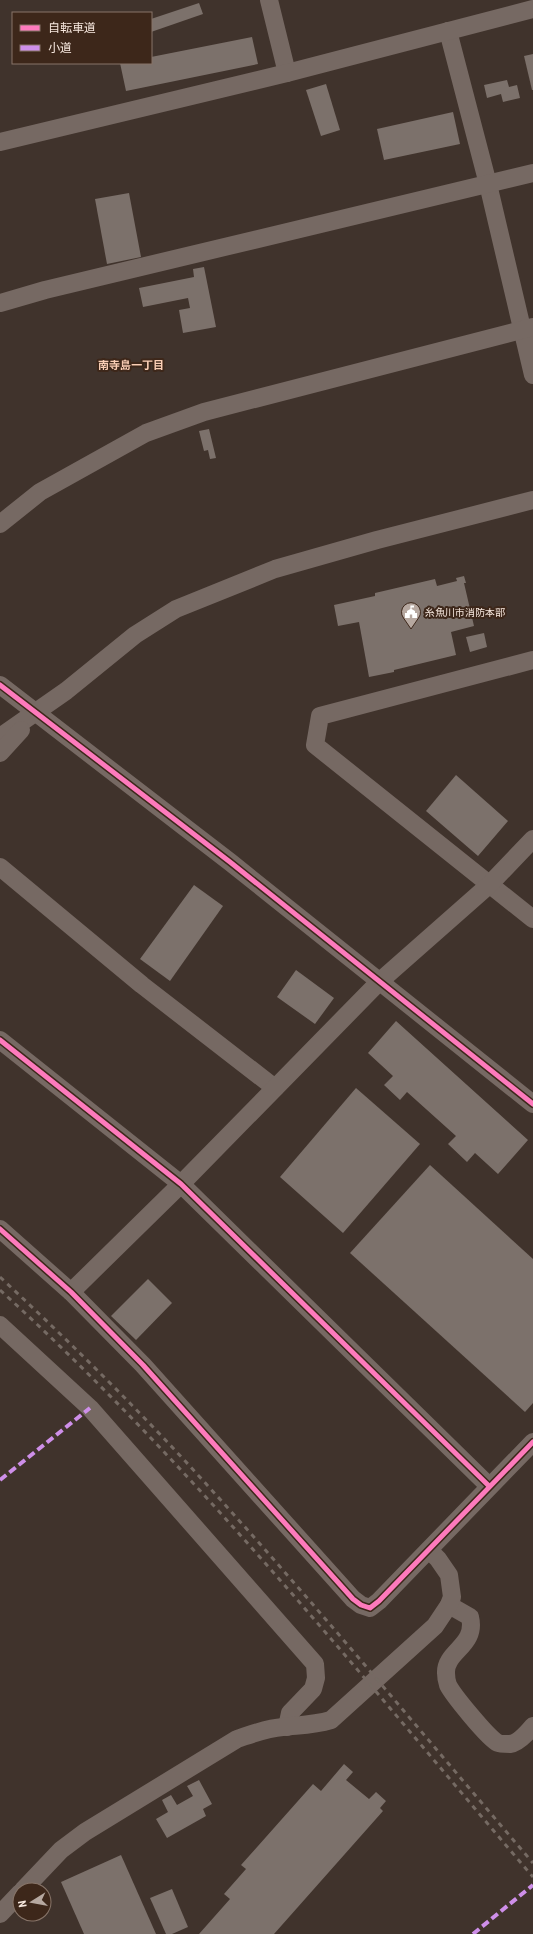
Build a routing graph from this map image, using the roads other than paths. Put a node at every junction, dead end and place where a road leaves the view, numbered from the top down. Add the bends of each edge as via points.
1 (269, 0) edge
2 (533, 9) edge
3 (448, 31) junction
4 (287, 72) junction
5 (0, 142) edge
6 (533, 173) edge
7 (488, 184) junction
8 (0, 303) edge
9 (527, 329) edge
10 (533, 374) edge
11 (533, 500) edge
12 (4, 515) edge
13 (533, 660) edge
14 (0, 685) edge
15 (36, 713) junction
16 (0, 737) edge
17 (0, 754) edge
18 (533, 839) edge
19 (0, 867) edge
20 (489, 885) junction
21 (533, 919) edge
22 (379, 982) junction
23 (0, 1040) edge
24 (275, 1088) junction
25 (533, 1104) edge
26 (181, 1184) junction
27 (0, 1229) edge
28 (71, 1292) junction
29 (0, 1325) edge
30 (533, 1442) edge
31 (490, 1486) junction
32 (429, 1550) junction
33 (449, 1605) junction
34 (533, 1726) edge
35 (287, 1727) junction
36 (31, 1882) edge
37 (12, 1901) edge
38 (0, 1914) edge

1 - 4 street
2 - 3 street
3 - 4 street
3 - 7 street
4 - 5 street
6 - 7 street
7 - 8 street via 53,288
7 - 9 street
9 - 10 street
9 - 12 street via 204,412 146,434 40,492
11 - 15 street via 274,569 212,593 176,609 134,635
13 - 20 street via 320,716 315,745
14 - 15 street
15 - 16 street
15 - 17 street
15 - 22 street via 230,862
18 - 20 street
19 - 24 street via 142,985
20 - 21 street
20 - 22 street
22 - 24 street
22 - 25 street
23 - 26 street
24 - 26 street
26 - 28 street
26 - 31 street
27 - 28 street
28 - 32 street via 143,1365 361,1605 370,1608 379,1601
29 - 35 street via 90,1408 315,1664 316,1678 313,1689 290,1713
30 - 31 street
31 - 32 street
32 - 33 street via 449,1575 452,1597
33 - 34 street via 470,1618 473,1628 447,1666 448,1685 455,1696 498,1743 511,1744
33 - 35 street via 435,1626 331,1720 313,1725
35 - 36 street via 237,1739 124,1806 61,1850
37 - 38 street

